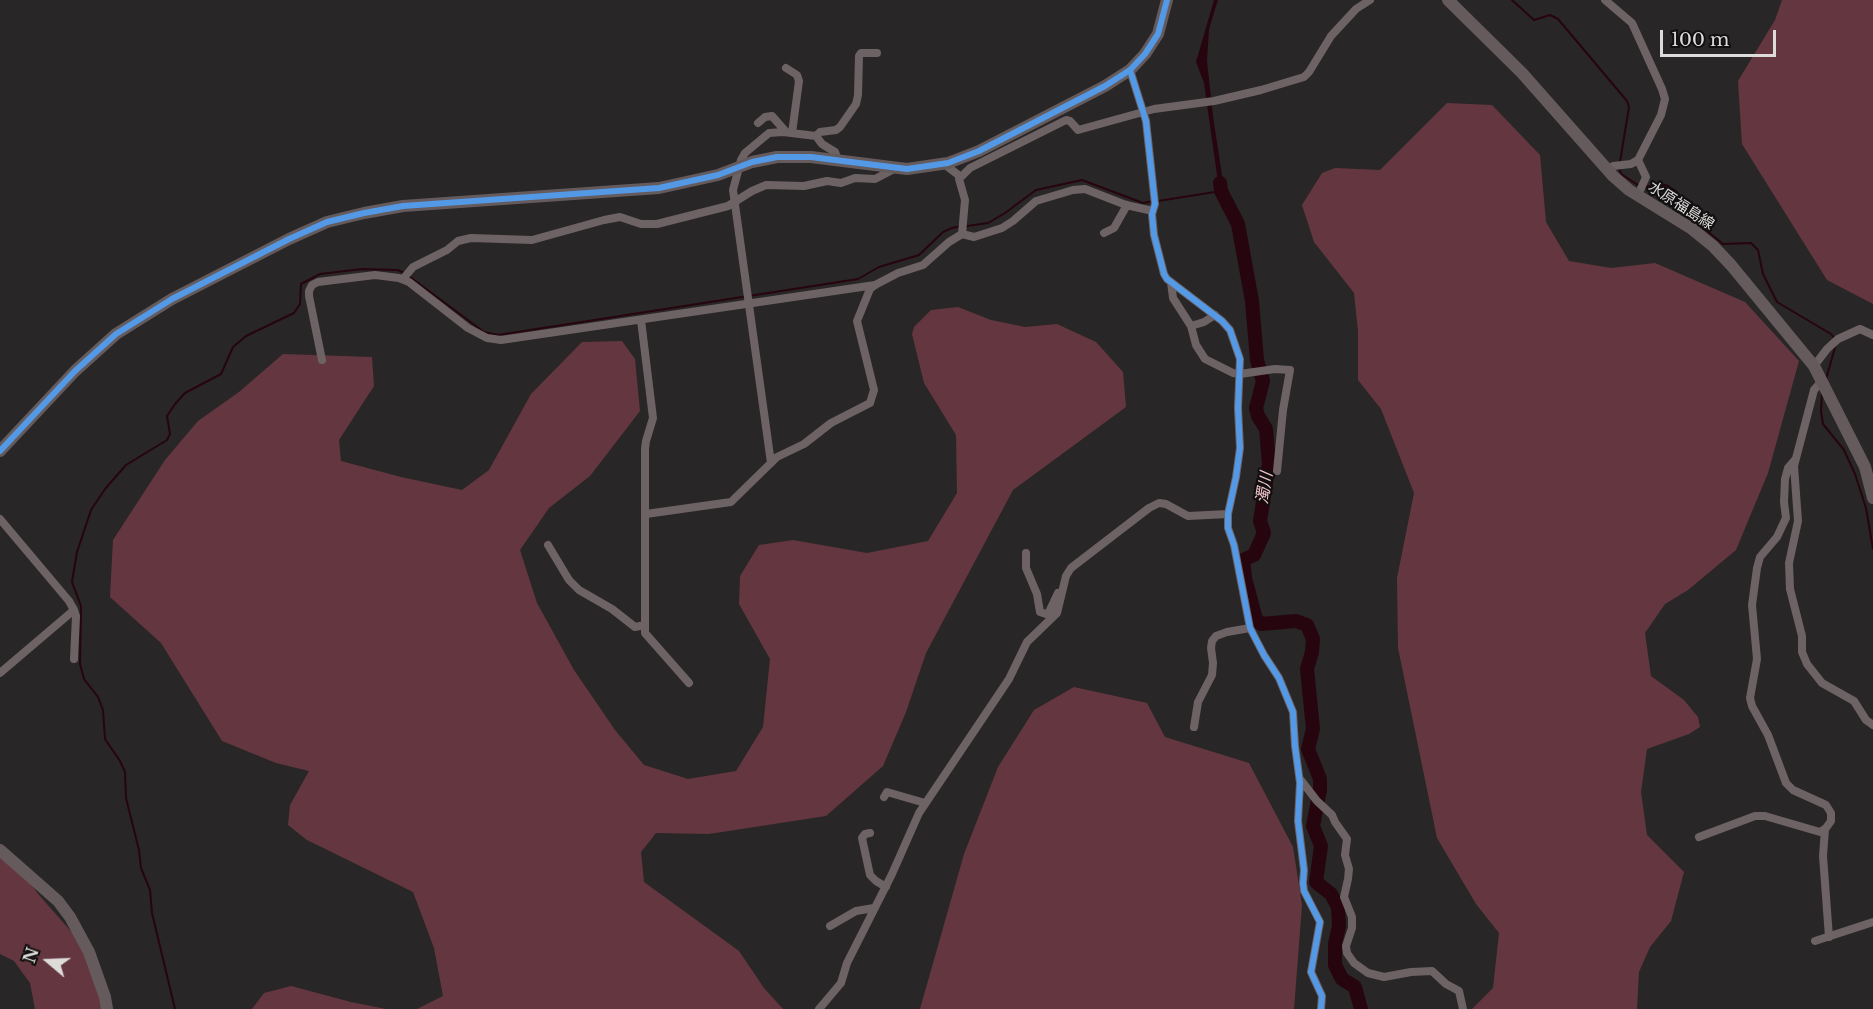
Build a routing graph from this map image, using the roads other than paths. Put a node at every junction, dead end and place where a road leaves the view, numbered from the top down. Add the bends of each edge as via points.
1 (1167, 0) edge
2 (1371, 0) edge
3 (1448, 0) edge
4 (1605, 0) edge
5 (877, 53) dead end
6 (786, 68) dead end
7 (1130, 70) junction
8 (1144, 111) junction
9 (758, 123) dead end
10 (789, 133) junction
11 (816, 136) junction
12 (838, 160) junction
13 (1638, 160) junction
14 (944, 164) junction
15 (740, 167) junction
16 (896, 168) junction
17 (1607, 170) junction
18 (961, 177) junction
19 (1638, 195) junction
20 (735, 203) junction
21 (1154, 204) junction
22 (1127, 205) junction
23 (962, 228) junction
24 (1104, 233) dead end
25 (405, 276) junction
26 (1172, 282) junction
27 (875, 285) junction
28 (749, 297) junction
29 (1215, 315) junction
30 (641, 320) junction
31 (1191, 326) junction
32 (1873, 335) edge
33 (322, 360) dead end
34 (1814, 366) junction
35 (1240, 374) junction
36 (1821, 382) junction
37 (0, 451) edge
38 (1795, 460) junction
39 (771, 464) junction
40 (1277, 471) dead end
41 (1873, 498) edge
42 (646, 514) junction
43 (1228, 514) junction
44 (0, 519) edge
45 (548, 545) dead end
46 (1026, 553) dead end
47 (1064, 586) junction
48 (74, 610) junction
49 (645, 625) junction
50 (1250, 628) junction
51 (74, 659) dead end
52 (0, 673) edge
53 (690, 683) dead end
54 (1873, 725) edge
55 (1194, 727) dead end
56 (1300, 779) junction
57 (884, 797) dead end
58 (926, 803) junction
59 (1824, 829) junction
60 (870, 833) dead end
61 (1700, 837) dead end
62 (0, 850) edge
63 (886, 887) junction
64 (874, 908) junction
65 (1873, 922) edge
66 (830, 926) dead end
67 (1829, 937) junction
68 (1815, 941) dead end
69 (107, 1009) edge
70 (819, 1009) edge
71 (1322, 1009) edge
72 (1463, 1009) edge

1 - 7 street via 1158,34
2 - 8 street via 1336,29 1304,77 1214,101
3 - 17 street, 水原福島線 via 1516,66
4 - 13 street via 1632,23 1665,99
5 - 11 street via 859,56 856,104 840,127
6 - 10 street via 799,81
7 - 8 street
7 - 14 street via 979,151
8 - 18 street via 1078,130 1066,120 970,168
8 - 21 street
9 - 10 street via 772,116
10 - 11 street
10 - 15 street via 769,133 745,153
11 - 12 street
12 - 15 street via 777,157
12 - 16 street
13 - 17 street
13 - 19 street via 1646,177
14 - 16 street
14 - 18 street
15 - 20 street via 733,190
15 - 37 street via 659,188 403,206 327,222 172,299 116,334 75,370
16 - 20 street via 875,179 855,177 841,183 766,185
17 - 19 street, 水原福島線
18 - 23 street via 959,184 965,200
19 - 34 street, 水原福島線 via 1713,246
20 - 25 street via 657,224 620,217 532,240 471,238 458,241 413,267
20 - 28 street
21 - 22 street
21 - 26 street via 1154,234 1164,274
22 - 23 street via 1085,189 1073,190 1036,201 1002,228 974,237
22 - 24 street via 1113,228
23 - 27 street via 923,264
25 - 30 street via 468,328 494,340
25 - 33 street via 375,275 312,285 309,296
26 - 29 street
26 - 31 street via 1173,298
27 - 28 street
27 - 39 street via 857,321 874,390 870,403 831,423
28 - 30 street
28 - 39 street
29 - 31 street
29 - 35 street via 1236,343
30 - 42 street via 653,418 645,449
31 - 35 street via 1205,359
32 - 34 street via 1860,329 1838,339
34 - 36 street, 水原福島線
35 - 40 street via 1290,370
35 - 43 street via 1240,448
36 - 38 street via 1814,390
36 - 41 street, 水原福島線 via 1865,467
38 - 54 street via 1798,521 1789,562 1802,652 1822,683 1854,701
38 - 59 street via 1785,479 1786,518 1757,568 1752,605 1757,659 1750,698 1786,783 1826,805 1831,813 1831,821
39 - 42 street via 731,502
42 - 49 street
43 - 47 street via 1188,516 1159,503 1071,568
43 - 50 street
44 - 48 street
45 - 49 street via 579,590 635,627
46 - 47 street via 1026,568 1040,612 1049,612
47 - 58 street via 1057,613 1027,642 1009,679
48 - 51 street
48 - 52 street
49 - 53 street via 645,633
50 - 55 street via 1227,632 1212,641 1212,675 1198,702
50 - 56 street via 1279,678 1293,712
56 - 71 street via 1298,821 1304,891 1320,922 1311,972 1322,996
56 - 72 street via 1332,814 1347,839 1345,855 1349,869 1344,897 1352,917 1347,954 1376,976 1432,971 1459,991
57 - 58 street via 887,792
58 - 63 street
59 - 61 street via 1812,831 1755,816
59 - 67 street
60 - 63 street via 862,838 870,875
62 - 69 street via 58,901 70,917 93,961
63 - 64 street
64 - 66 street via 856,911
64 - 70 street via 841,983
65 - 67 street
67 - 68 street

